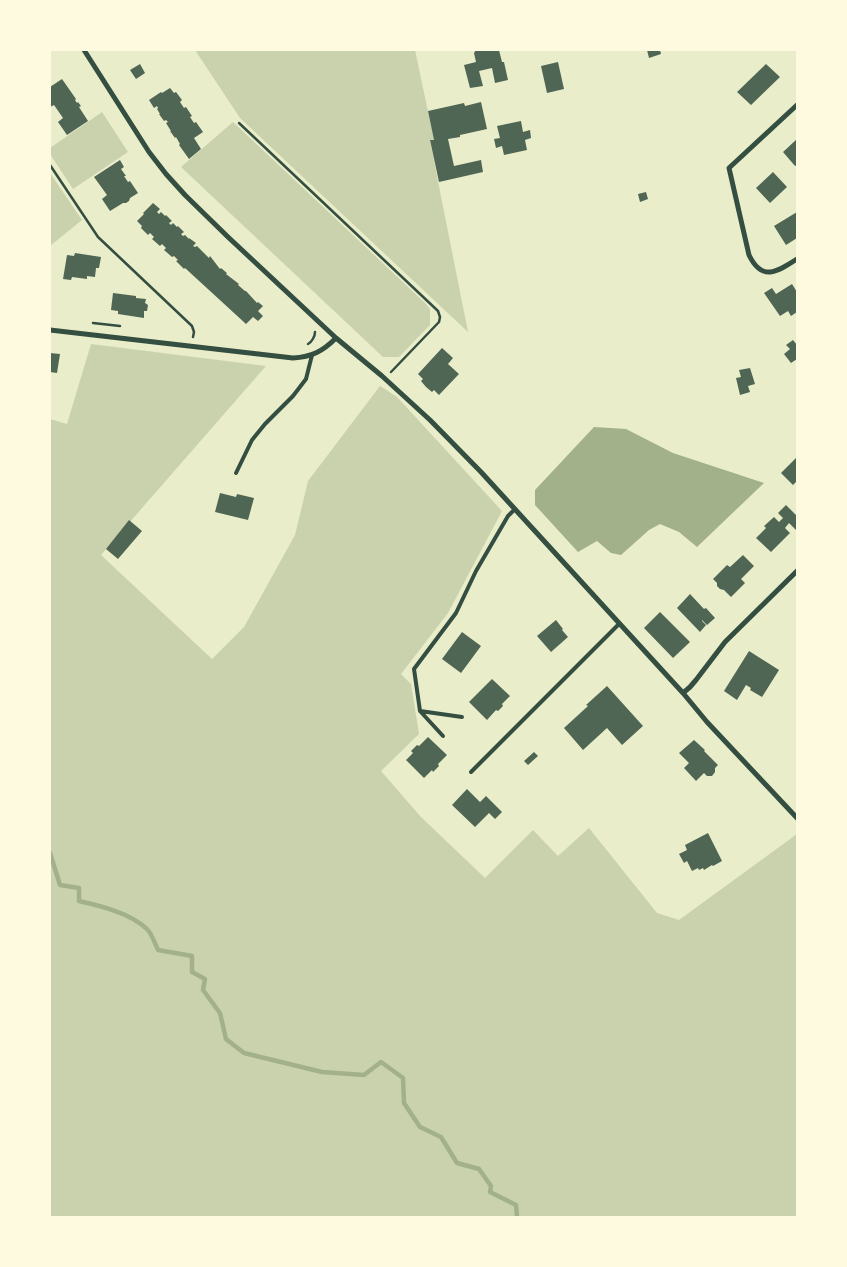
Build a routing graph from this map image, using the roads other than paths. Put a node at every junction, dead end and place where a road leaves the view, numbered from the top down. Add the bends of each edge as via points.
1 (84, 50) edge
2 (797, 105) edge
3 (797, 259) edge
4 (50, 330) edge
5 (336, 338) junction
6 (312, 355) junction
7 (236, 473) dead end
8 (514, 510) junction
9 (797, 571) edge
10 (619, 624) junction
11 (683, 693) junction
12 (420, 711) junction
13 (462, 717) dead end
14 (443, 736) dead end
15 (471, 772) dead end
16 (797, 818) edge

1 - 5 street via 166,174 208,218
2 - 3 street via 729,168 753,262 760,269 773,272
4 - 6 street via 293,358
5 - 6 street
5 - 8 street via 430,420
6 - 7 lane via 306,379 252,440
8 - 10 street
8 - 12 lane via 476,571 456,614 414,669
9 - 11 street via 725,642
10 - 11 street
10 - 15 lane
11 - 16 street
12 - 13 lane
12 - 14 lane

